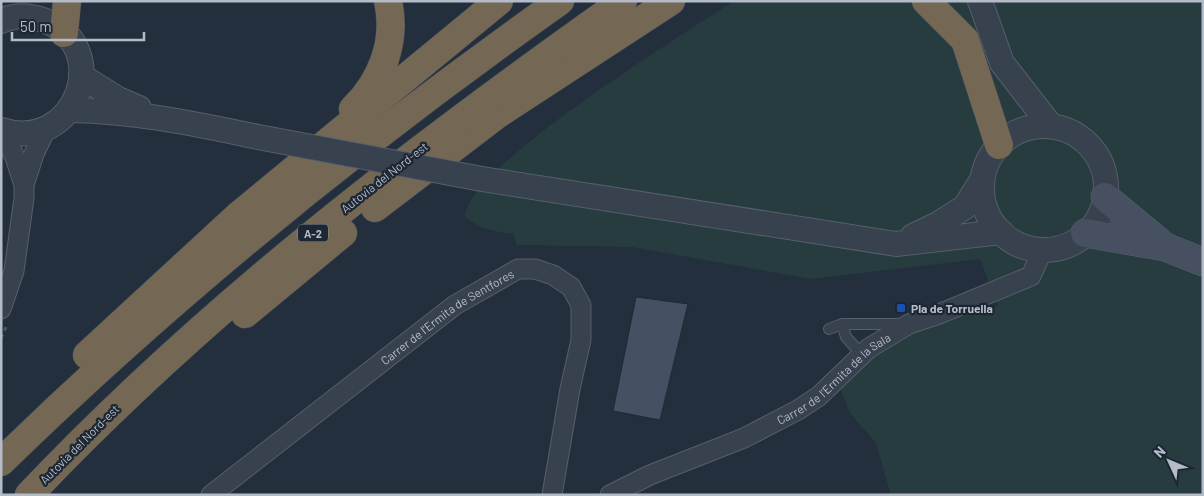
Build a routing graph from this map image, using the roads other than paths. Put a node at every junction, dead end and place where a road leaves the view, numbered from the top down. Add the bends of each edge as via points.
1 (67, 1) edge
2 (388, 1) edge
3 (499, 1) edge
4 (560, 1) edge
5 (623, 1) edge
6 (672, 1) edge
7 (686, 1) edge
8 (926, 1) edge
9 (980, 1) edge
10 (14, 13) edge
11 (623, 32) junction
12 (64, 33) junction
13 (81, 76) junction
14 (70, 110) junction
15 (157, 116) junction
16 (1051, 126) junction
17 (46, 129) junction
18 (1, 130) edge
19 (999, 145) junction
20 (982, 180) junction
21 (24, 185) junction
22 (1105, 198) junction
23 (239, 215) junction
24 (1001, 232) junction
25 (1085, 233) junction
26 (896, 244) junction
27 (1165, 247) junction
28 (1043, 250) junction
29 (1203, 262) edge
30 (1, 309) edge
31 (842, 324) junction
32 (909, 324) junction
33 (829, 329) dead end
34 (862, 355) junction
35 (1, 437) edge
36 (68, 454) junction
37 (1, 462) edge
38 (29, 495) edge
39 (211, 495) edge
40 (552, 495) edge
41 (610, 495) edge

1 - 12 highway
2 - 23 highway via 392,22 390,43 375,82 356,107
3 - 23 highway
4 - 37 highway via 300,196 113,357
5 - 36 highway, Autovia del Nord-est / A-2 via 471,110 346,207 209,320
6 - 11 highway
7 - 11 highway
8 - 19 highway via 965,40
9 - 16 street via 1002,63
10 - 12 street via 40,19
11 - 36 highway via 498,114 364,216 157,387
12 - 13 street via 76,50
13 - 14 street via 78,94
13 - 15 street via 118,99
14 - 15 street via 113,110
14 - 17 street
15 - 26 street, bridge via 482,179
16 - 19 street via 1028,128
16 - 22 street via 1078,136 1097,156 1103,169
17 - 18 street via 24,134
17 - 21 street
18 - 21 street
19 - 20 street via 988,161
20 - 24 street via 985,208
20 - 26 street via 965,207
21 - 30 street via 14,271
22 - 25 street via 1096,221
22 - 27 main road
23 - 35 highway
24 - 26 street
24 - 28 street via 1020,245
25 - 27 main road
25 - 28 street via 1073,242
27 - 29 main road
28 - 32 street, Carrer de l'Ermita de la Sala via 1031,276
31 - 32 lane
31 - 33 lane
31 - 34 lane via 846,337
32 - 34 street, Carrer de l'Ermita de la Sala
34 - 41 street, Carrer de l'Ermita de la Sala via 820,396 798,410 744,438 650,475
36 - 38 highway, Autovia del Nord-est / A-2
39 - 40 street, Carrer de l'Ermita de Sentfores via 454,305 518,269 535,269 553,275 570,288 581,305 581,340

